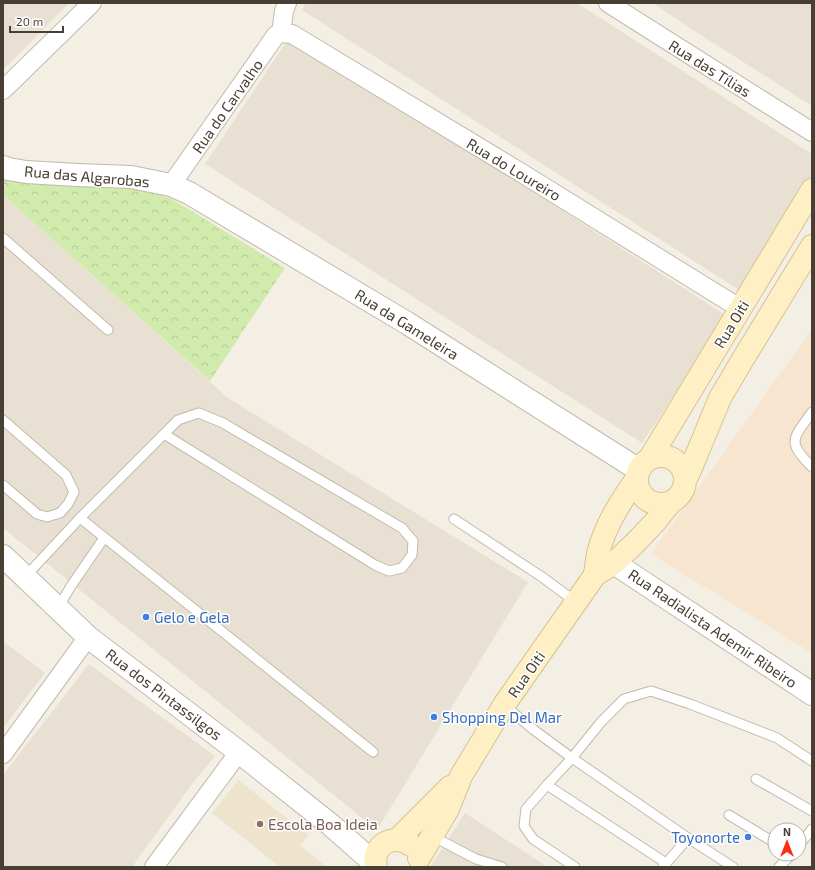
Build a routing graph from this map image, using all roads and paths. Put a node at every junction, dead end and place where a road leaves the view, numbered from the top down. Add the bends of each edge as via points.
1 (92, 3) edge
2 (287, 3) edge
3 (608, 3) edge
4 (284, 33) junction
5 (3, 90) edge
6 (812, 132) edge
7 (3, 167) edge
8 (171, 185) junction
9 (812, 190) edge
10 (3, 238) edge
11 (812, 246) edge
12 (741, 309) junction
13 (108, 330) dead end
14 (812, 412) edge
15 (3, 420) edge
16 (164, 434) junction
17 (812, 467) edge
18 (642, 469) junction
19 (685, 480) junction
20 (3, 485) edge
21 (670, 502) junction
22 (80, 518) junction
23 (454, 519) dead end
24 (104, 538) junction
25 (3, 556) edge
26 (614, 563) junction
27 (595, 575) junction
28 (25, 577) junction
29 (576, 602) junction
30 (58, 608) junction
31 (88, 637) junction
32 (812, 694) edge
33 (504, 705) junction
34 (239, 752) junction
35 (373, 752) dead end
36 (3, 754) edge
37 (572, 758) junction
38 (812, 761) edge
39 (461, 776) junction
40 (756, 779) dead end
41 (547, 785) junction
42 (812, 811) edge
43 (729, 815) dead end
44 (331, 825) junction
45 (432, 835) junction
46 (688, 838) junction
47 (767, 838) edge
48 (390, 842) junction
49 (418, 863) edge
50 (664, 865) edge
51 (375, 866) edge
52 (154, 867) edge
53 (502, 867) edge
54 (575, 867) edge
55 (733, 867) edge

1 - 5 street
2 - 4 street via 284,11
3 - 6 street, Rua das Tílias
4 - 8 street, Rua do Carvalho via 276,35
4 - 12 street, Rua do Loureiro via 292,34
7 - 8 street, Rua das Algarobas via 26,172 131,177
8 - 18 street, Rua da Gameleira via 189,193 407,323
9 - 12 main road, Rua Oiti
10 - 13 lane
11 - 19 main road, Rua Oiti via 720,398
12 - 18 main road, Rua Oiti
14 - 17 lane via 794,439 797,449
15 - 20 lane via 66,475 74,492 60,513 47,517 37,514
16 - 16 lane via 178,420 199,413 223,423 402,528 413,541 412,555 402,568 389,571 375,565
16 - 22 lane
18 - 19 main road via 657,456 665,456 678,463
18 - 21 main road via 638,489 642,495 655,503
18 - 27 main road, Rua Oiti via 607,527 599,550
19 - 21 main road via 680,495
21 - 26 main road, Rua Oiti via 655,522
22 - 24 lane
22 - 28 lane
23 - 29 lane
24 - 30 lane
24 - 35 lane
25 - 28 street, Rua dos Pintassilgos
26 - 27 main road, Rua Oiti
26 - 32 street, Rua Radialista Ademir Ribeiro
27 - 29 main road, Rua Oiti
28 - 30 street, Rua dos Pintassilgos
29 - 33 main road, Rua Oiti
30 - 31 street, Rua dos Pintassilgos
31 - 34 street, Rua dos Pintassilgos
31 - 36 street
33 - 37 lane
33 - 39 main road, Rua Oiti
34 - 44 street, Rua dos Pintassilgos
34 - 52 street
37 - 38 lane via 601,722 624,699 651,691 777,738
37 - 41 lane
37 - 46 lane
39 - 45 main road, Rua Oiti via 448,809
39 - 48 main road, Rua Oiti via 431,807
40 - 42 lane
41 - 50 lane
41 - 54 lane via 526,809 524,826 533,839
43 - 47 lane
44 - 48 street, Rua dos Pintassilgos
44 - 51 street, Rua dos Pintassilgos
45 - 49 main road, Rua Oiti
45 - 53 lane via 476,859
46 - 50 lane
46 - 55 lane
48 - 49 main road via 405,841 412,845
48 - 51 main road via 377,853

